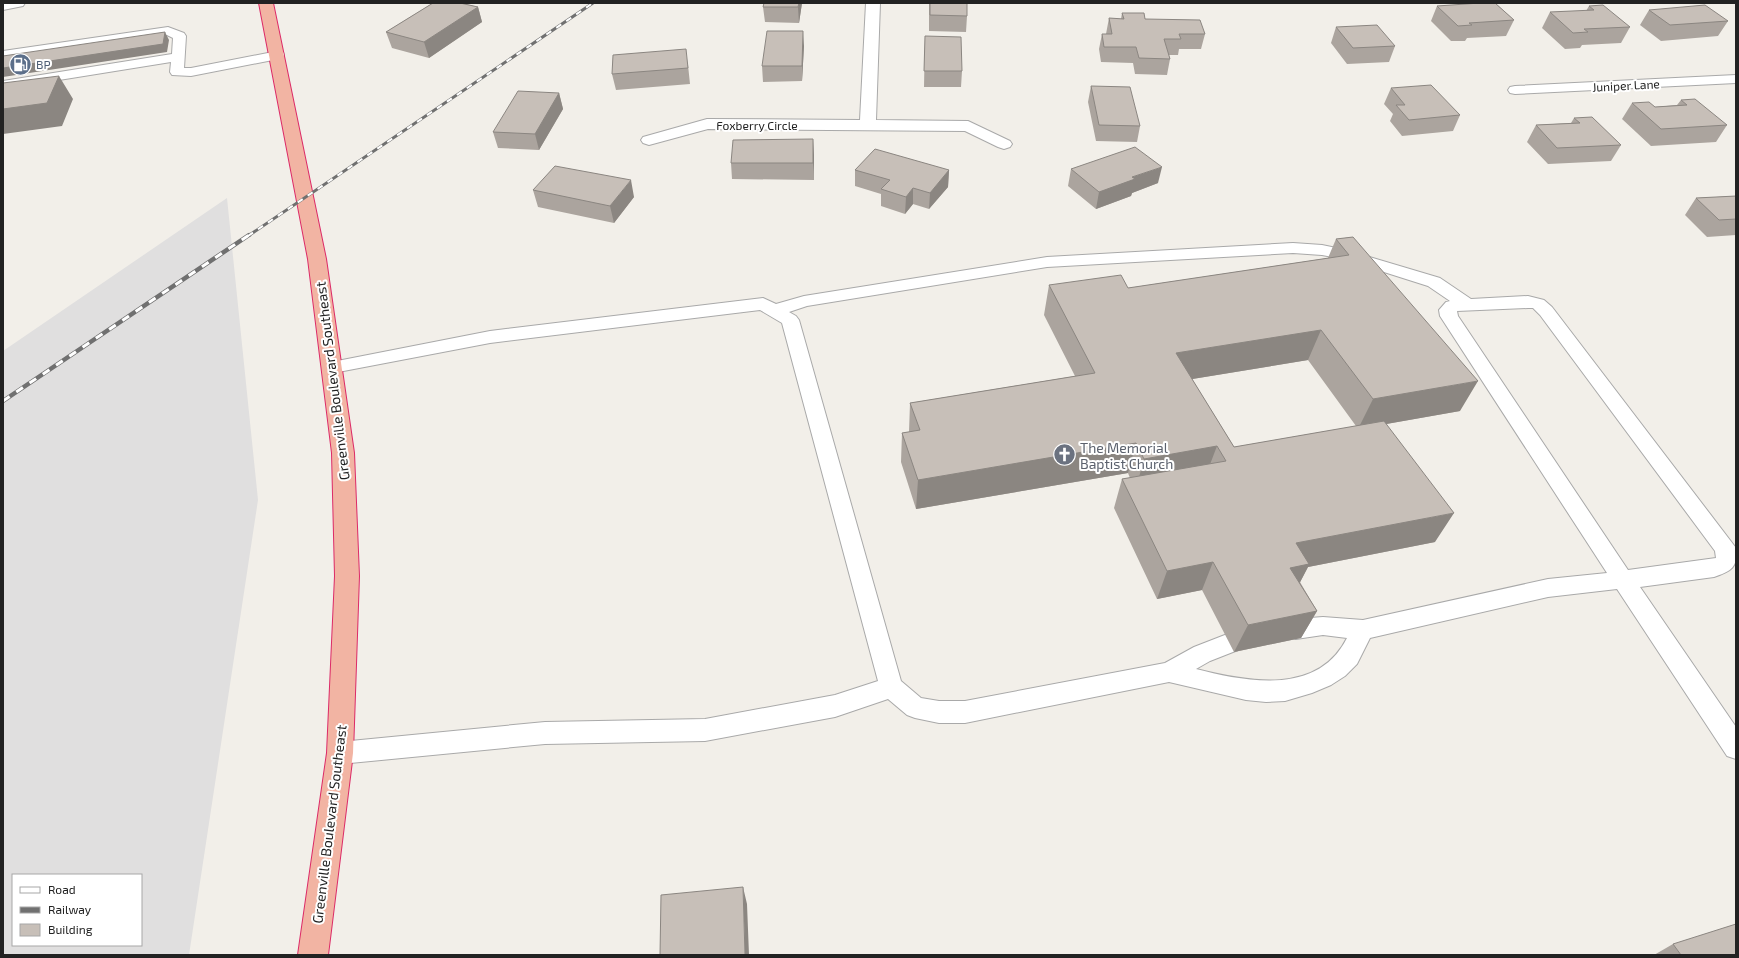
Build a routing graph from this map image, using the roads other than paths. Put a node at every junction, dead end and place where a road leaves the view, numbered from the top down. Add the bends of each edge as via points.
1 (18, 3) edge
2 (266, 3) edge
3 (872, 3) edge
4 (3, 6) edge
5 (135, 50) junction
6 (3, 55) edge
7 (278, 56) junction
8 (178, 57) junction
9 (1736, 80) edge
10 (3, 85) edge
11 (1515, 90) dead end
12 (868, 125) junction
13 (649, 140) dead end
14 (1004, 144) dead end
15 (1467, 305) junction
16 (775, 311) junction
17 (333, 366) junction
18 (1623, 580) junction
19 (1296, 629) edge
20 (1363, 630) junction
21 (1230, 643) dead end
22 (1169, 672) junction
23 (891, 687) junction
24 (1736, 748) edge
25 (340, 753) junction
26 (313, 955) edge

1 - 4 street
2 - 7 highway, Greenville Boulevard Southeast
3 - 12 street
5 - 6 lane via 100,45 26,56
5 - 8 lane
5 - 8 lane via 168,31 180,36
5 - 10 lane via 94,67 18,79
7 - 8 lane via 191,72 177,72
7 - 17 highway, Greenville Boulevard Southeast via 318,259
9 - 11 street, Juniper Lane
12 - 13 street, Foxberry Circle via 707,124
12 - 14 street, Foxberry Circle via 968,126
15 - 16 lane via 1434,282 1346,255 1293,248 1047,262 804,301
15 - 18 lane via 1452,306 1448,310 1449,316
15 - 18 lane via 1528,302 1538,304 1546,311 1725,548 1728,557 1724,564 1714,568
16 - 17 lane via 763,304 490,337
16 - 23 lane via 790,320
17 - 25 highway, Greenville Boulevard Southeast via 343,453 347,576
18 - 20 lane via 1548,588
18 - 24 lane
19 - 20 lane via 1322,626
20 - 22 lane via 1348,658 1334,672 1298,688 1276,692 1254,691
21 - 22 lane via 1202,654
22 - 23 lane via 965,712 939,712 915,707
23 - 25 lane via 835,706 705,730 545,733
25 - 26 highway, Greenville Boulevard Southeast

